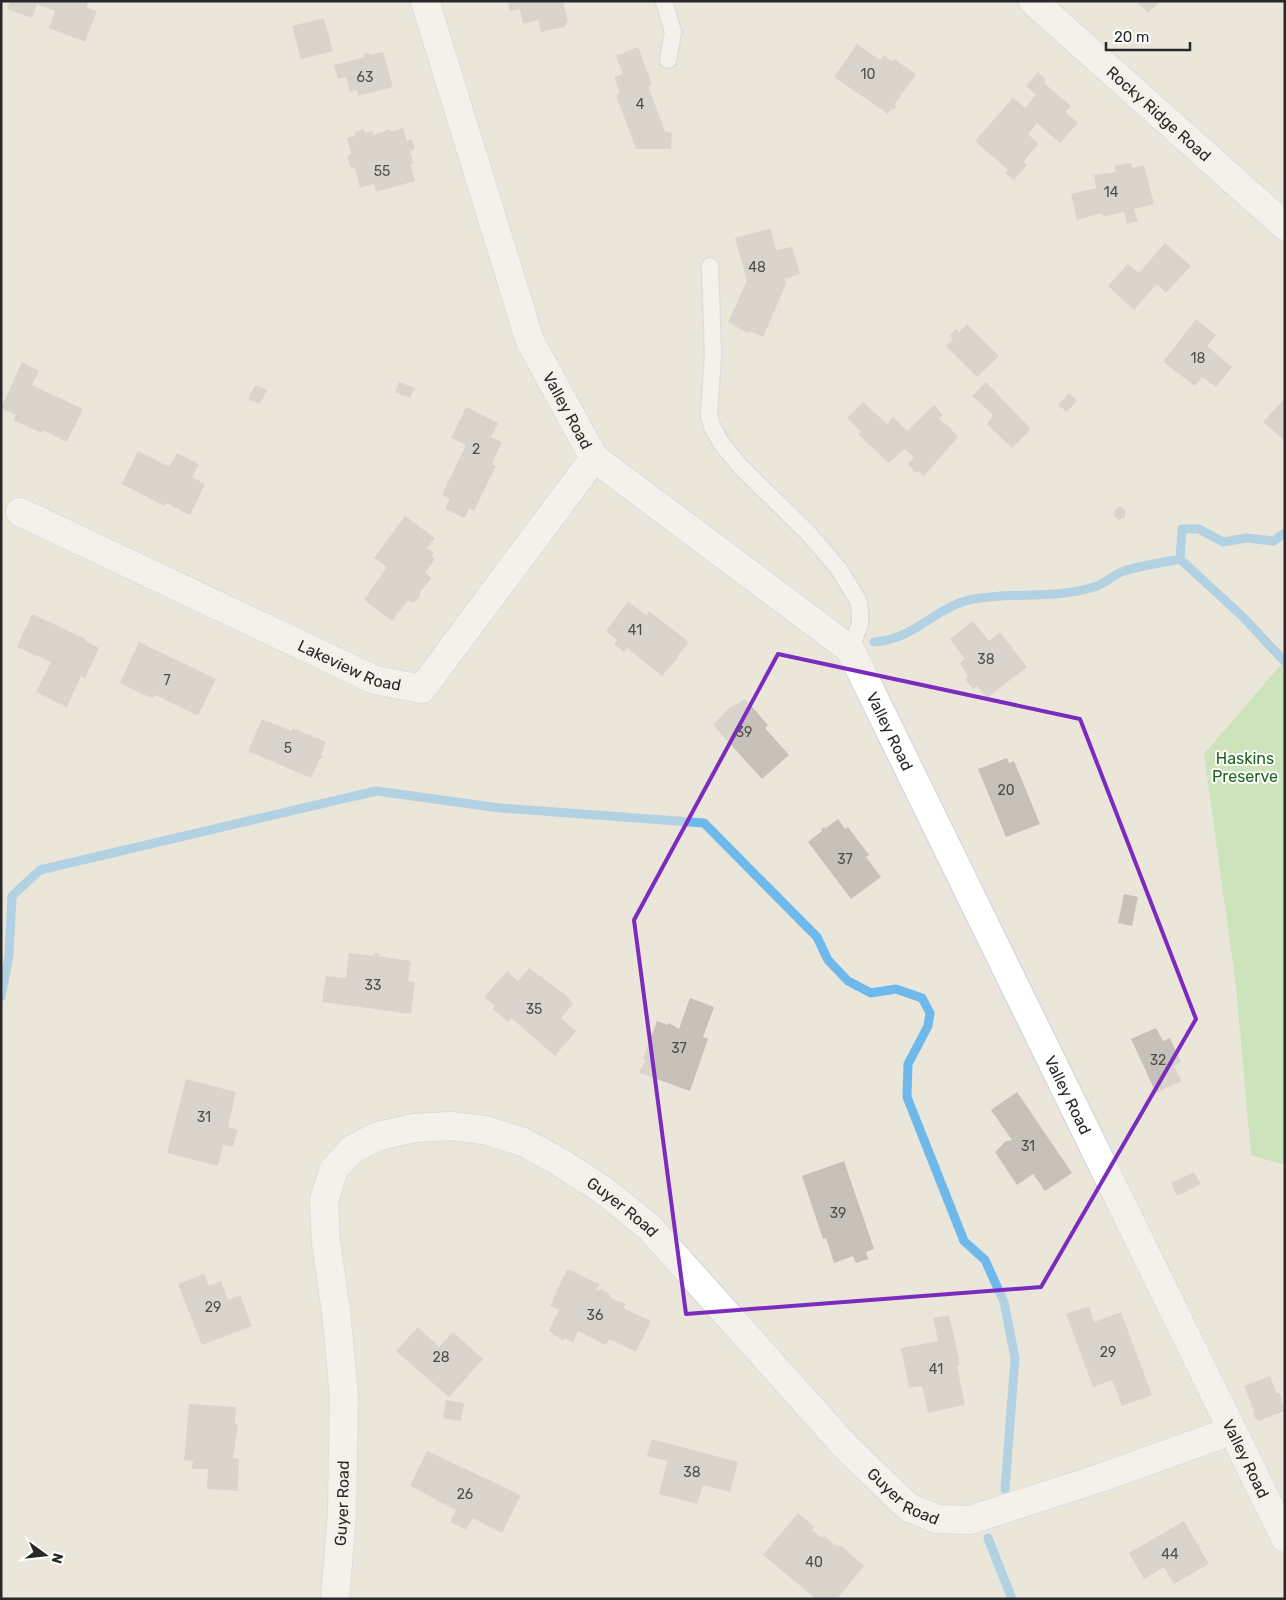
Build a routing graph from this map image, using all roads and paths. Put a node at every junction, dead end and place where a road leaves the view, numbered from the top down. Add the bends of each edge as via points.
1 (425, 1) edge
2 (664, 1) edge
3 (1033, 1) edge
4 (668, 60) dead end
5 (1285, 226) edge
6 (710, 266) dead end
7 (594, 458) junction
8 (20, 512) dead end
9 (850, 649) junction
10 (1231, 1431) junction
11 (1285, 1538) edge
12 (335, 1599) edge

1 - 7 street, Valley Road via 530,341
2 - 4 lane via 673,32
3 - 5 street, Rocky Ridge Road
6 - 9 lane via 713,355 709,415 712,426 739,465 840,570 859,602 860,624
7 - 8 street, Lakeview Road via 422,689 375,680
7 - 9 street, Valley Road
9 - 10 street, Valley Road
10 - 11 street, Valley Road
10 - 12 street, Guyer Road via 970,1520 937,1519 908,1507 845,1446 649,1226 603,1190 523,1142 484,1130 452,1126 415,1128 378,1136 353,1149 334,1169 324,1200 344,1395 342,1515

